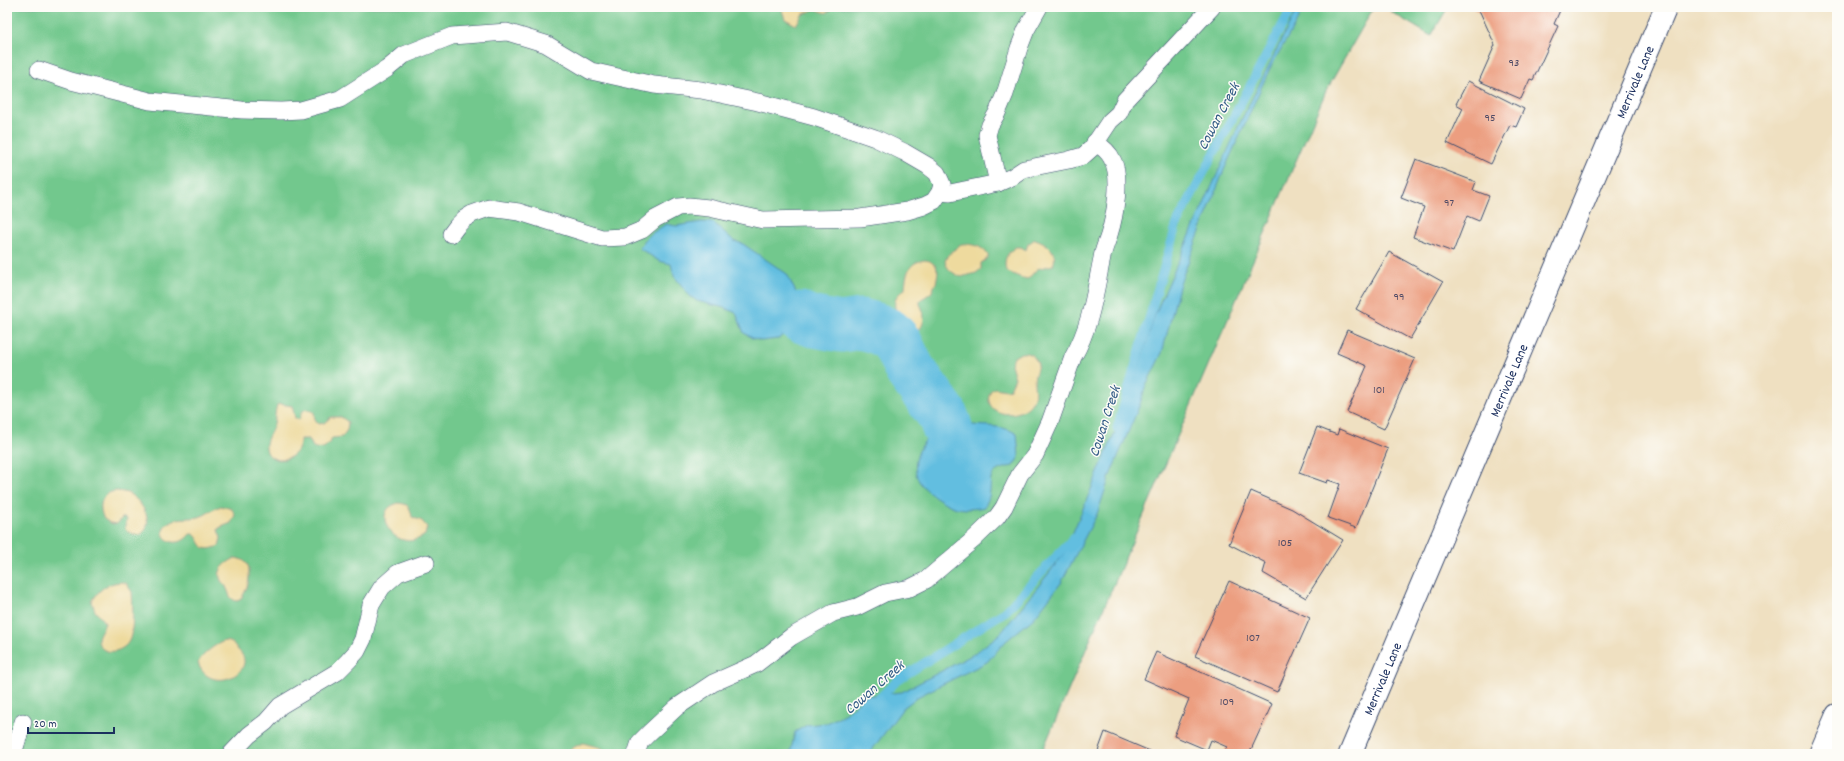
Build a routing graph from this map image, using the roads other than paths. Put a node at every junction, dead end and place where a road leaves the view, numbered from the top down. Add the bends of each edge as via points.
1 (1039, 7) edge
2 (1212, 7) edge
3 (1666, 7) edge
4 (39, 70) dead end
5 (1095, 142) junction
6 (998, 183) junction
7 (940, 192) junction
8 (451, 234) dead end
9 (426, 563) dead end
10 (1837, 715) edge
11 (23, 722) dead end
12 (13, 754) edge
13 (231, 754) edge
14 (636, 754) edge
15 (1350, 754) edge
16 (1820, 754) edge

1 - 6 lane via 1026,30 998,113 987,135
2 - 5 lane via 1125,100 1119,113
3 - 15 street, Merrivale Lane
4 - 7 lane via 78,83 150,101 242,110 302,110 340,99 404,55 452,36 507,32 546,44 591,71 654,85 701,90 758,102 814,117 875,138 904,152 937,174 942,184
5 - 6 lane via 1083,156 1024,169
5 - 14 lane via 1112,159 1116,180 1110,234 1102,256 1092,310 1044,437 1020,474 1004,507 973,540 926,580 910,588 885,593 857,607 832,613 791,637 756,664 713,683 678,707 650,732 640,742
6 - 7 lane via 950,193
7 - 8 lane via 934,201 924,206 860,218 763,220 709,208 678,207 655,219 642,230 625,237 602,238 526,214 503,208 489,208 472,214
9 - 13 lane via 398,573 382,587 371,605 358,651 343,667 280,706
10 - 16 street
11 - 12 lane

